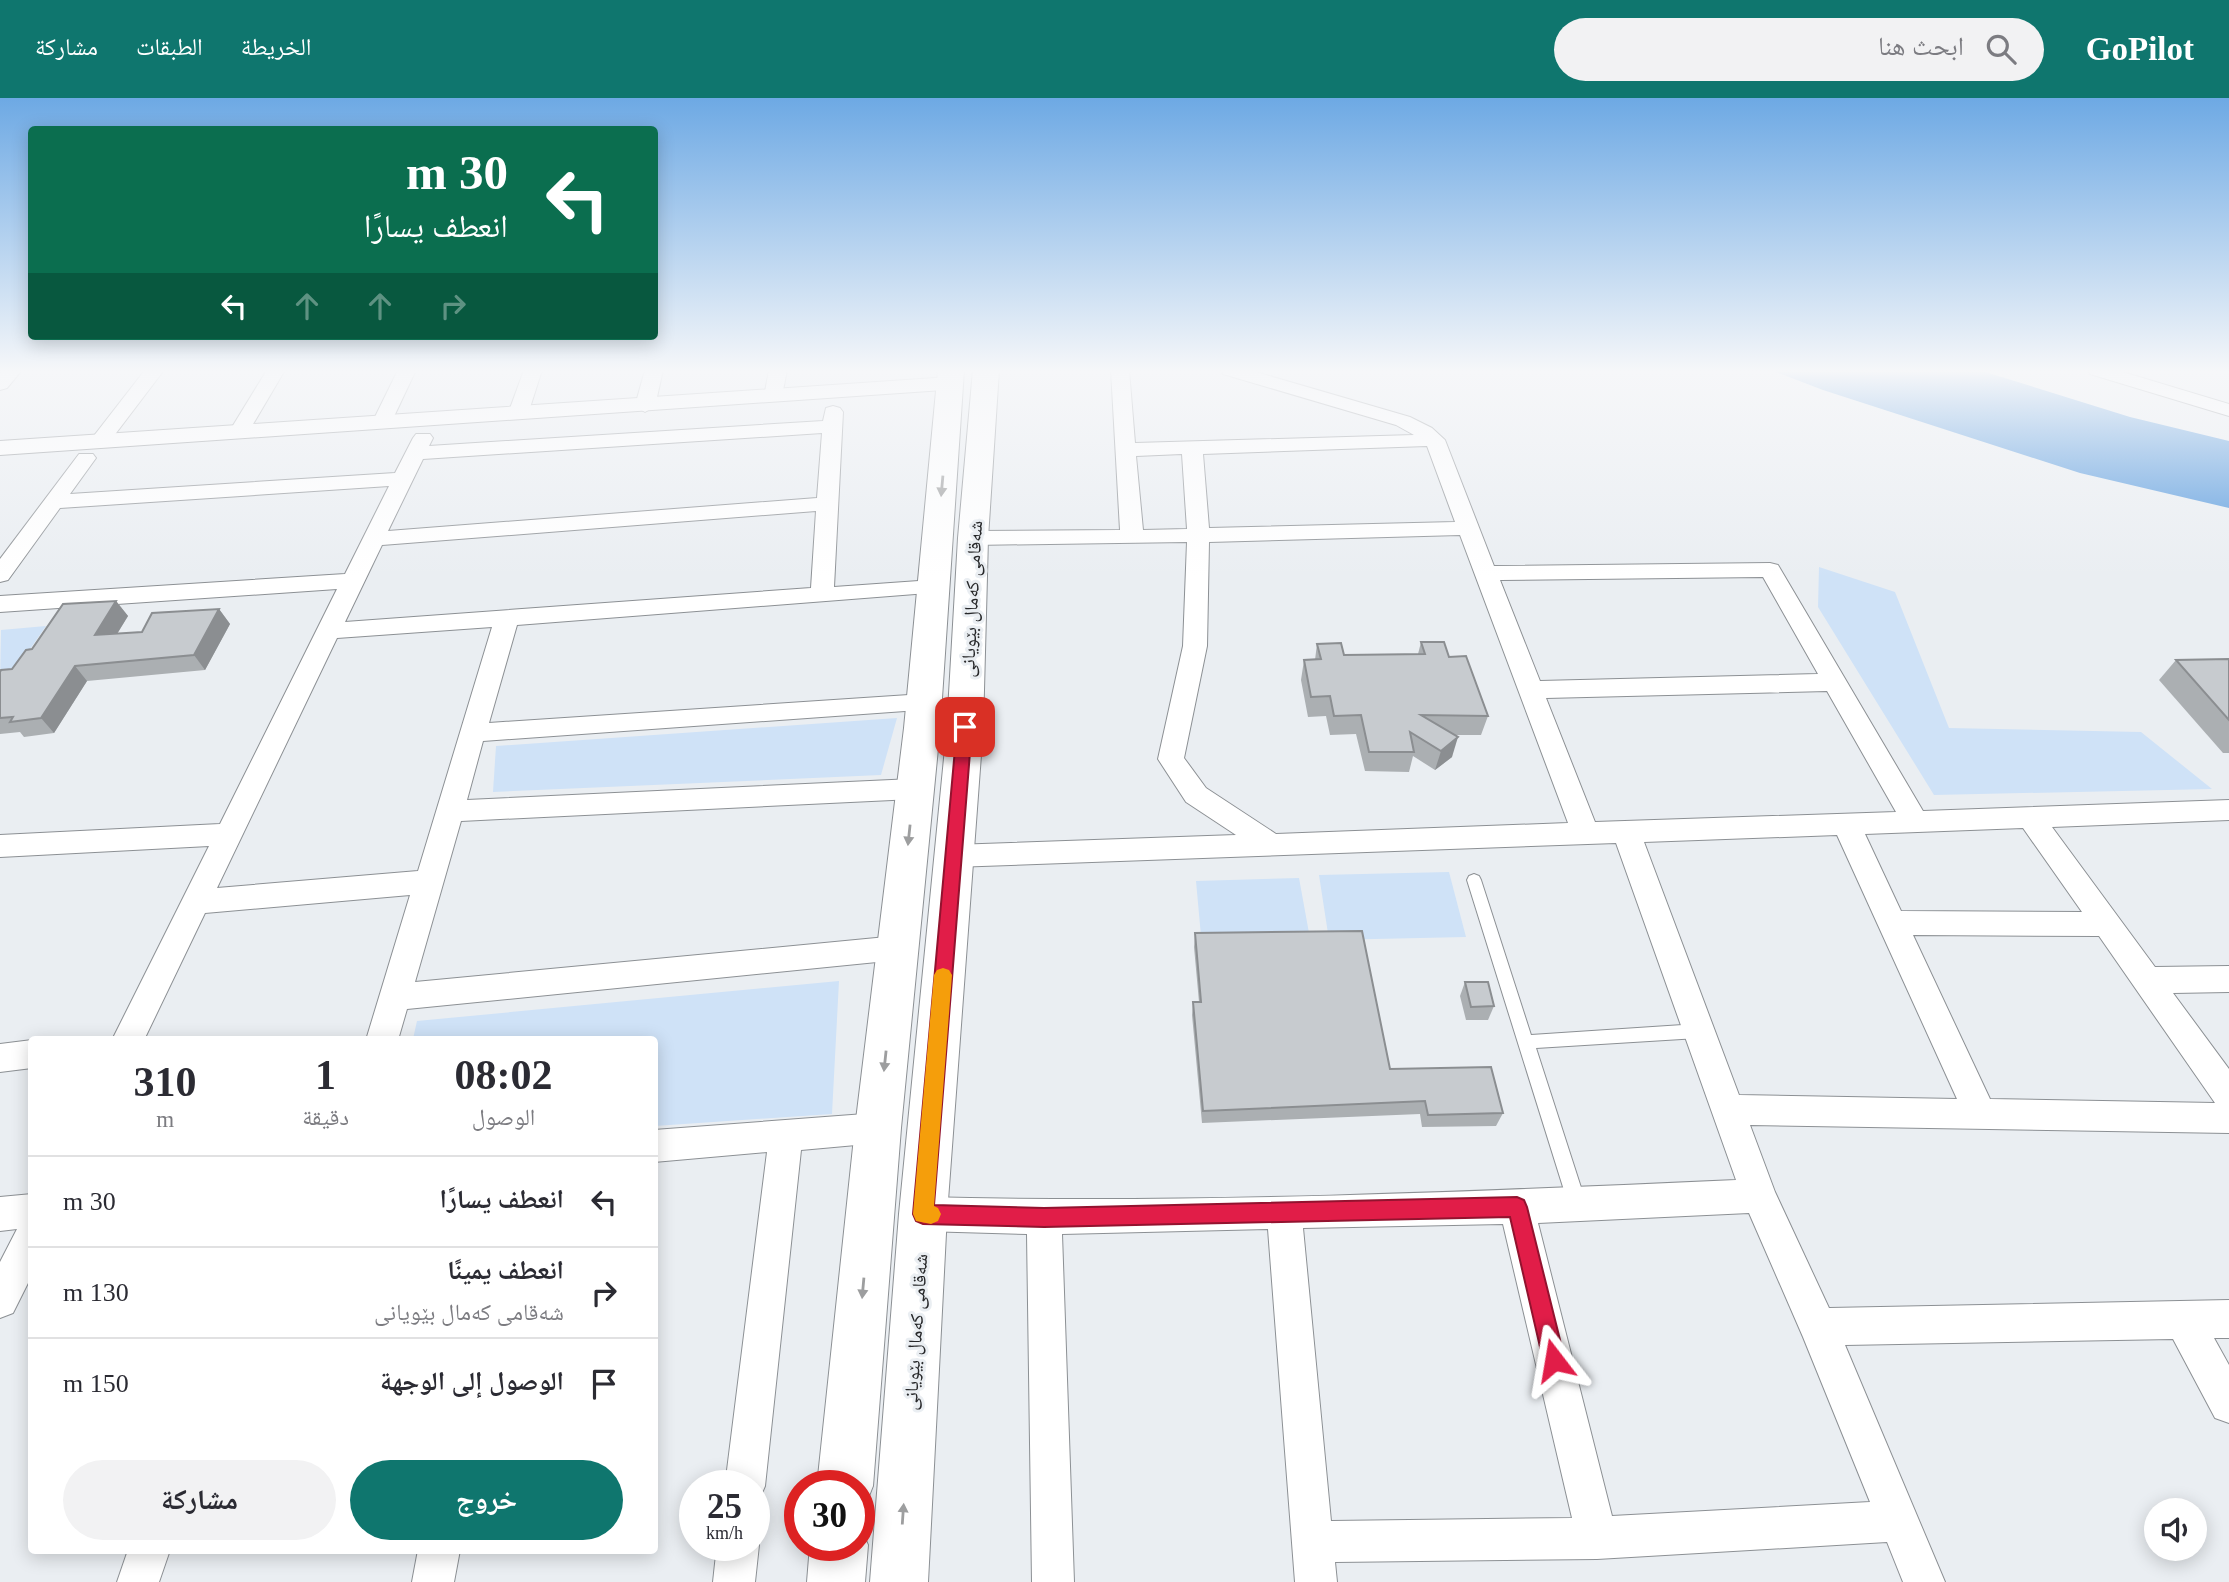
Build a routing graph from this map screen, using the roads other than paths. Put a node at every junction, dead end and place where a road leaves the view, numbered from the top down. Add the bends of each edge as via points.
1 (101, 439) edge
2 (180, 439) edge
3 (263, 439) edge
4 (348, 439) edge
5 (523, 439) edge
6 (831, 439) edge
7 (952, 439) edge
8 (964, 439) edge
9 (1123, 439) edge
10 (1435, 440) joint
11 (420, 446) junction
12 (1192, 447) junction
13 (0, 448) edge
14 (93, 450) junction
15 (1124, 450) junction
16 (0, 464) edge
17 (403, 480) junction
18 (54, 502) junction
19 (829, 504) junction
20 (1467, 528) junction
21 (1198, 535) junction
22 (1132, 537) junction
23 (374, 538) junction
24 (973, 538) junction
25 (8, 552) edge
26 (1485, 573) junction
27 (0, 575) edge
28 (353, 581) junction
29 (933, 587) junction
30 (822, 595) junction
31 (0, 604) edge
32 (507, 618) junction
33 (328, 631) junction
34 (1835, 681) junction
35 (1530, 690) junction
36 (923, 716) junction
37 (965, 727) junction
38 (472, 733) junction
39 (914, 789) junction
40 (2229, 810) edge
41 (448, 811) junction
42 (2030, 817) junction
43 (1915, 821) junction
44 (1846, 823) junction
45 (1626, 831) junction
46 (1585, 832) junction
47 (229, 834) junction
48 (1269, 843) junction
49 (0, 846) edge
50 (953, 856) junction
51 (1474, 880) dead end
52 (427, 882) junction
53 (195, 902) junction
54 (1893, 923) junction
55 (2107, 924) junction
56 (897, 948) junction
57 (2229, 979) edge
58 (2147, 980) junction
59 (394, 997) junction
60 (1698, 1031) junction
61 (130, 1036) edge
62 (383, 1036) edge
63 (1526, 1042) junction
64 (28, 1054) edge
65 (0, 1058) edge
66 (2229, 1095) edge
67 (1726, 1110) junction
68 (1980, 1113) junction
69 (2229, 1118) edge
70 (878, 1128) junction
71 (786, 1135) junction
72 (658, 1146) edge
73 (1759, 1196) junction
74 (1578, 1204) junction
75 (1517, 1207) junction
76 (28, 1211) edge
77 (1284, 1212) junction
78 (0, 1214) edge
79 (923, 1214) junction
80 (1044, 1217) junction
81 (28, 1244) edge
82 (0, 1300) edge
83 (2183, 1319) junction
84 (2229, 1319) edge
85 (1818, 1327) junction
86 (2229, 1404) edge
87 (747, 1470) edge
88 (846, 1470) edge
89 (1899, 1521) junction
90 (1597, 1538) junction
91 (1312, 1542) junction
92 (148, 1554) edge
93 (438, 1554) edge
94 (736, 1561) edge
95 (838, 1561) edge
96 (138, 1582) edge
97 (433, 1582) edge
98 (734, 1582) edge
99 (836, 1582) edge
100 (898, 1582) edge
101 (1054, 1582) edge
102 (1316, 1582) edge
103 (1924, 1582) edge

1 - 14 street
2 - 14 street
3 - 14 street
4 - 11 street
5 - 11 street
6 - 19 street
7 -> 29 main road, شەقامی کەمال بێویانی
8 - 24 main road, شەقامی کەمال بێویانی
9 - 15 street
10 - 12 street
10 - 20 street
11 - 17 street
12 - 15 street
12 - 21 street
13 - 14 street
14 - 16 street
14 - 18 street
15 - 22 street
17 - 18 street
17 - 23 street
18 - 25 street
19 - 23 street
19 - 30 street
20 - 21 street
20 - 26 street
21 - 22 street
21 - 48 street via 1195,646 1171,759 1196,795
22 - 24 street
23 - 28 street
24 - 37 main road, شەقامی کەمال بێویانی
25 - 27 street
26 - 34 street via 1770,570
26 - 35 street
28 - 31 street
28 - 33 street
29 - 30 street
29 - 36 main road, شەقامی کەمال بێویانی
30 - 32 street
32 - 33 street
32 - 38 street
33 - 47 street
34 - 35 street
34 - 43 street
35 - 46 street
36 - 37 main road via 934,734
36 - 38 street
36 - 39 main road, شەقامی کەمال بێویانی
37 - 50 main road, شەقامی کەمال بێویانی
38 - 41 street
39 - 41 street
39 -> 56 main road, شەقامی کەمال بێویانی
40 - 42 street
41 - 52 street
42 - 43 street
42 - 55 street
43 - 44 street
44 - 45 street
44 - 54 street
45 - 46 street
45 - 60 street
46 - 48 street
47 - 49 street
47 - 53 street
48 - 50 street
50 - 79 main road, شەقامی کەمال بێویانی
51 - 63 lane
52 - 53 street
52 - 59 street
53 - 61 street
54 - 55 street
54 - 68 street
55 - 58 street
56 - 59 street
56 -> 70 main road, شەقامی کەمال بێویانی
57 - 58 street
58 - 66 street
59 - 62 street
60 - 63 lane
60 - 67 street
63 - 74 lane
64 - 65 street
67 - 68 street
67 - 73 street
68 - 69 street
70 - 71 street
70 -> 88 main road, شەقامی کەمال بێویانی
71 - 72 street
71 - 87 street
73 - 74 street
73 - 85 street
74 - 75 street
75 - 77 street
75 - 90 street
76 - 78 street
77 - 80 street
77 - 91 street
79 - 80 street
100 -> 79 main road, شەقامی کەمال بێویانی
80 - 101 street
81 - 82 street
83 - 84 street
83 - 85 street
83 - 86 street
85 - 89 street
89 - 90 street
89 - 103 street
90 - 91 street
91 - 102 street
92 - 96 street
93 - 97 street
94 - 98 street
95 - 99 main road

